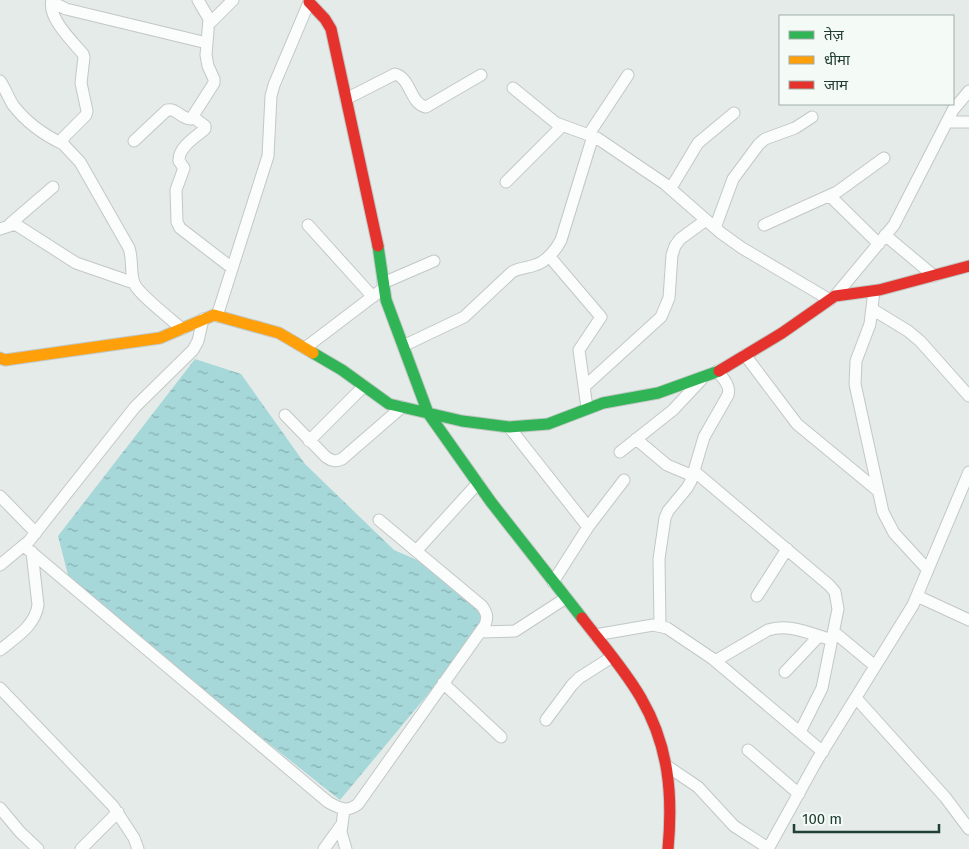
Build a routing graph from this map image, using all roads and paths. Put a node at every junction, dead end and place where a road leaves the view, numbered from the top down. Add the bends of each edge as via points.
1 (53, 0) edge
2 (198, 0) edge
3 (233, 0) edge
4 (310, 1) edge
5 (209, 24) junction
6 (207, 43) junction
7 (481, 75) dead end
8 (628, 75) dead end
9 (0, 80) edge
10 (513, 88) dead end
11 (969, 91) edge
12 (346, 99) junction
13 (734, 113) dead end
14 (193, 117) junction
15 (812, 117) dead end
16 (947, 122) junction
17 (969, 122) edge
18 (562, 126) junction
19 (591, 135) junction
20 (134, 141) dead end
21 (63, 144) junction
22 (884, 158) dead end
23 (506, 182) dead end
24 (53, 187) dead end
25 (671, 188) junction
26 (830, 196) junction
27 (710, 224) junction
28 (308, 225) dead end
29 (764, 225) dead end
30 (5, 226) edge
31 (882, 240) junction
32 (549, 256) junction
33 (434, 261) dead end
34 (969, 266) edge
35 (232, 268) junction
36 (934, 276) junction
37 (134, 283) junction
38 (384, 286) junction
39 (874, 291) junction
40 (373, 297) junction
41 (832, 298) junction
42 (872, 309) junction
43 (217, 316) junction
44 (203, 319) junction
45 (182, 329) junction
46 (403, 346) junction
47 (305, 348) junction
48 (745, 355) junction
49 (0, 358) edge
50 (718, 371) junction
51 (704, 377) junction
52 (364, 386) junction
53 (584, 387) junction
54 (969, 396) edge
55 (402, 407) junction
56 (587, 408) junction
57 (428, 413) junction
58 (284, 415) dead end
59 (509, 427) junction
60 (636, 439) junction
61 (309, 441) junction
62 (620, 452) dead end
63 (969, 472) edge
64 (693, 473) junction
65 (624, 480) dead end
66 (478, 483) junction
67 (877, 490) junction
68 (0, 496) edge
69 (379, 520) dead end
70 (588, 528) junction
71 (36, 533) junction
72 (28, 549) junction
73 (787, 549) junction
74 (417, 550) junction
75 (0, 564) edge
76 (928, 570) junction
77 (553, 582) junction
78 (758, 596) dead end
79 (917, 596) junction
80 (566, 598) junction
81 (969, 620) edge
82 (660, 626) junction
83 (480, 632) junction
84 (595, 635) junction
85 (819, 636) junction
86 (833, 636) junction
87 (0, 650) edge
88 (612, 657) junction
89 (715, 661) junction
90 (875, 666) junction
91 (785, 672) dead end
92 (443, 684) junction
93 (0, 688) edge
94 (856, 698) junction
95 (546, 720) dead end
96 (800, 732) junction
97 (501, 737) dead end
98 (748, 750) dead end
99 (823, 752) junction
100 (667, 766) junction
101 (799, 794) junction
102 (0, 808) edge
103 (344, 810) junction
104 (118, 812) junction
105 (342, 824) junction
106 (969, 829) edge
107 (38, 849) edge
108 (81, 849) edge
109 (138, 849) edge
110 (324, 849) edge
111 (346, 849) edge
112 (668, 849) edge
113 (768, 849) edge

1 - 6 street via 66,9
1 - 21 street via 51,12 84,57 81,83 87,111 63,138
2 - 5 street
3 - 5 street
4 - 12 main road via 330,29
4 - 35 street via 274,85 268,156
5 - 6 street
6 - 14 street via 207,61 214,83
7 - 12 street via 426,107 419,105 398,74
8 - 19 street
9 - 21 street via 23,116
10 - 18 street
11 - 16 street
12 - 38 main road
13 - 25 street via 698,143
14 - 20 street via 189,119 174,109 166,110
14 - 35 street via 205,129 179,155 184,168 176,186 177,222 180,228
15 - 27 street via 759,144 733,179
16 - 17 street
16 - 31 street via 899,217
18 - 19 street
18 - 23 street
19 - 25 street
19 - 32 street via 561,240
21 - 37 street via 80,162 129,248
22 - 26 street
24 - 30 street
25 - 27 street
26 - 29 street
26 - 31 street
27 - 41 street via 742,248
27 - 53 street via 680,239 675,246 669,298 661,317
28 - 40 street
30 - 37 street via 19,226 76,263
31 - 36 street
31 - 41 street
32 - 46 street via 538,264 512,272 457,321
32 - 53 street via 601,317 579,350
33 - 38 street
34 - 36 main road
35 - 43 street
36 - 39 main road
37 - 45 street
38 - 40 street
38 - 46 main road
39 - 41 main road
39 - 42 street
40 - 47 street
41 - 48 main road
42 - 54 street via 920,341
42 - 67 street via 854,372
43 - 44 main road
43 - 47 main road via 279,333
44 - 45 main road
44 - 71 street via 196,346 135,407
45 - 49 main road via 160,338 5,360
46 - 57 main road
47 - 52 main road
48 - 50 main road
48 - 67 street via 805,432
50 - 51 main road
50 - 64 street via 730,391 704,437
51 - 56 main road via 658,393
51 - 60 street via 673,410
52 - 55 main road via 389,404
52 - 61 street
53 - 56 street
55 - 57 main road
55 - 61 street via 337,461 326,458
56 - 59 main road via 548,424
57 - 59 main road
57 - 66 main road
58 - 61 street
59 - 70 street
60 - 62 street
60 - 64 street via 667,465
63 - 76 street
64 - 73 street
64 - 82 street via 687,488 665,518 659,559
65 - 70 street
66 - 74 street
66 - 77 main road
67 - 76 street via 894,533
68 - 71 street
69 - 74 street
70 - 77 street
71 - 72 street
72 - 75 street
72 - 87 street via 37,614 28,627
72 - 103 street via 328,802
73 - 78 street
73 - 86 street via 835,592 838,610
74 - 83 street via 487,612
76 - 79 street
77 - 80 main road
79 - 81 street
79 - 90 street
80 - 83 street via 515,631
80 - 84 main road
82 - 84 street
82 - 89 street
83 - 92 street
84 - 88 main road
85 - 86 street
85 - 89 street via 777,627
85 - 91 street
86 - 90 street
86 - 96 street via 822,688
88 - 95 street via 579,678
88 - 100 main road via 640,698 659,738
89 - 96 street
90 - 94 street
92 - 97 street
92 - 103 street via 358,804
93 - 104 street
94 - 99 street
94 - 106 street via 945,797
96 - 99 street
98 - 101 street
99 - 101 street
100 - 112 main road via 671,816
100 - 113 street via 698,787 734,826
101 - 113 street
102 - 107 street
103 - 105 street
104 - 108 street
104 - 109 street
105 - 110 street
105 - 111 street

